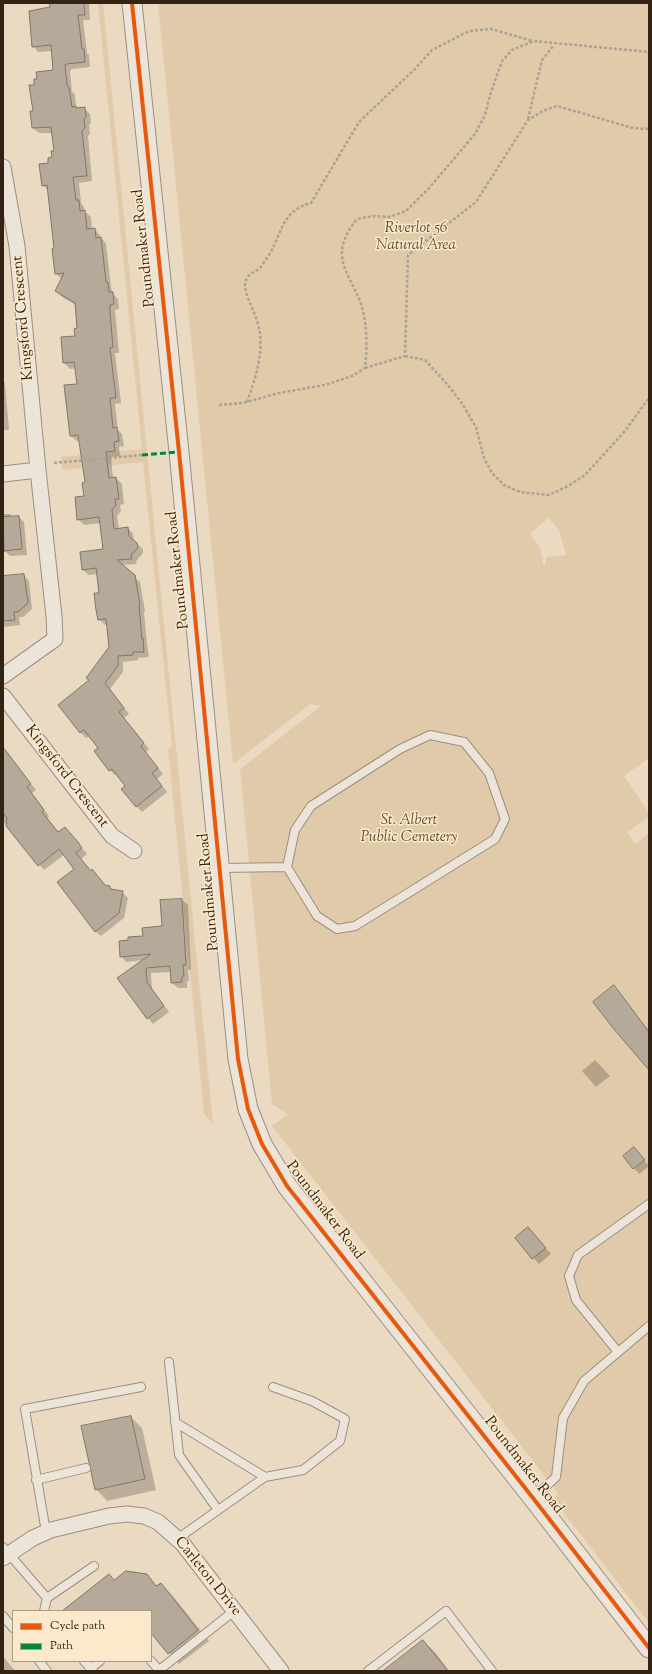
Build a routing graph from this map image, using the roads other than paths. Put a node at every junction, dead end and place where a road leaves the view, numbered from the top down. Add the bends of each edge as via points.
1 (132, 3) edge
2 (3, 167) edge
3 (38, 470) junction
4 (3, 474) edge
5 (3, 676) edge
6 (3, 696) edge
7 (134, 851) dead end
8 (287, 867) junction
9 (220, 868) junction
10 (649, 1204) edge
11 (649, 1326) edge
12 (618, 1352) junction
13 (169, 1362) dead end
14 (273, 1386) dead end
15 (141, 1387) dead end
16 (175, 1422) junction
17 (86, 1468) dead end
18 (265, 1478) junction
19 (36, 1480) junction
20 (533, 1498) junction
21 (218, 1510) junction
22 (46, 1532) junction
23 (177, 1539) junction
24 (5, 1553) edge
25 (94, 1566) dead end
26 (46, 1598) junction
27 (44, 1610) edge
28 (234, 1611) junction
29 (3, 1616) edge
30 (12, 1627) edge
31 (649, 1648) edge
32 (40, 1662) edge
33 (85, 1662) edge
34 (99, 1662) edge
35 (152, 1662) edge
36 (91, 1670) edge
37 (47, 1671) edge
38 (159, 1671) edge
39 (281, 1671) edge
40 (368, 1671) edge
41 (492, 1671) edge

1 - 9 street, Poundmaker Road
2 - 3 street, Kingsford Crescent via 17,246
3 - 4 street
3 - 5 street, Kingsford Crescent via 55,640
6 - 7 street, Kingsford Crescent via 112,836
8 - 8 lane via 317,916 337,929 355,926 495,839 505,819 489,773 464,742 430,735 400,749 311,806 294,830
8 - 9 lane
9 - 20 street, Poundmaker Road via 238,1059 248,1108 262,1144 287,1186
10 - 12 lane via 578,1255 569,1276 576,1300
11 - 12 lane
12 - 20 lane via 584,1381 562,1418 556,1477
13 - 16 lane
14 - 18 lane via 312,1401 345,1419 340,1441 303,1470
15 - 19 lane via 25,1409
16 - 18 lane
16 - 21 lane via 179,1455
17 - 19 lane
18 - 21 lane
19 - 22 lane
20 - 31 street, Poundmaker Road
21 - 23 lane
22 - 23 street, Carleton Drive via 127,1514 144,1516 158,1522
22 - 24 street, Carleton Drive
23 - 28 street, Carleton Drive
24 - 26 lane
25 - 26 lane
26 - 27 lane
28 - 38 lane
28 - 39 street, Carleton Drive
29 - 30 lane
32 - 37 lane
33 - 36 lane
34 - 36 lane
35 - 38 lane
40 - 41 lane via 446,1611

